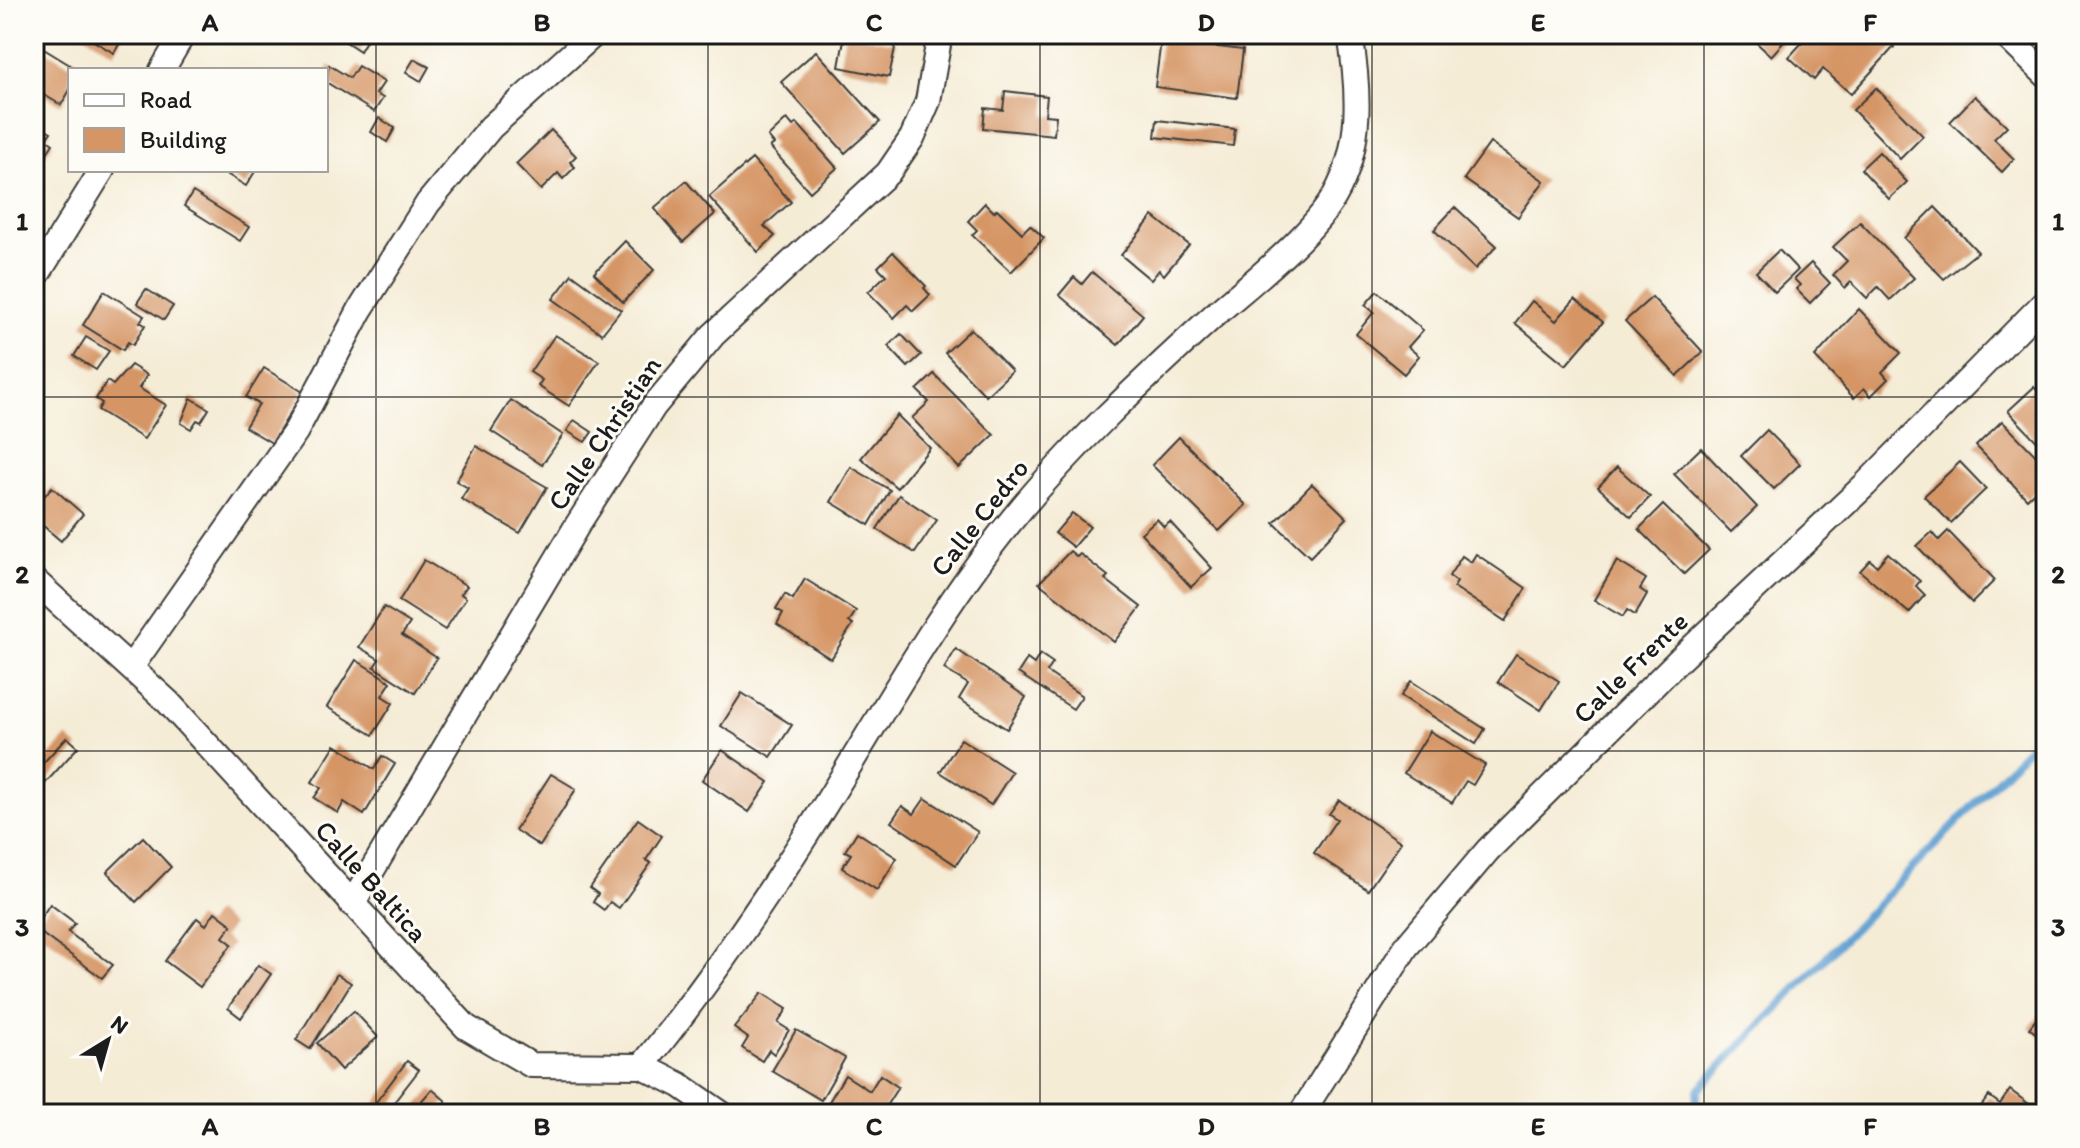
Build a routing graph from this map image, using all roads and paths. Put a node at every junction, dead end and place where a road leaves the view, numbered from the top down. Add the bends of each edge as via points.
1 (183, 34) edge
2 (594, 34) edge
3 (940, 34) edge
4 (1350, 34) edge
5 (2004, 34) edge
6 (163, 68) edge
7 (2046, 75) edge
8 (101, 172) edge
9 (34, 280) edge
10 (2046, 301) edge
11 (34, 580) edge
12 (131, 667) junction
13 (352, 904) junction
14 (642, 1066) junction
15 (722, 1114) edge
16 (1301, 1114) edge

1 - 6 street
2 - 12 street via 491,127 428,203 360,310 296,431
3 - 13 street, Calle Christian via 928,101 912,138 888,173 713,335 654,406
4 - 14 street, Calle Cedro via 1355,136 1347,171 1332,201 1287,250 1057,465 1009,524 918,653 811,828 701,991
5 - 7 street
8 - 9 street
10 - 16 street, Calle Frente via 1865,485 1488,850 1406,947
11 - 12 street, Calle Baltica
12 - 13 street, Calle Baltica
13 - 14 street, Calle Baltica via 466,1027 531,1065
14 - 15 street, Calle Baltica

